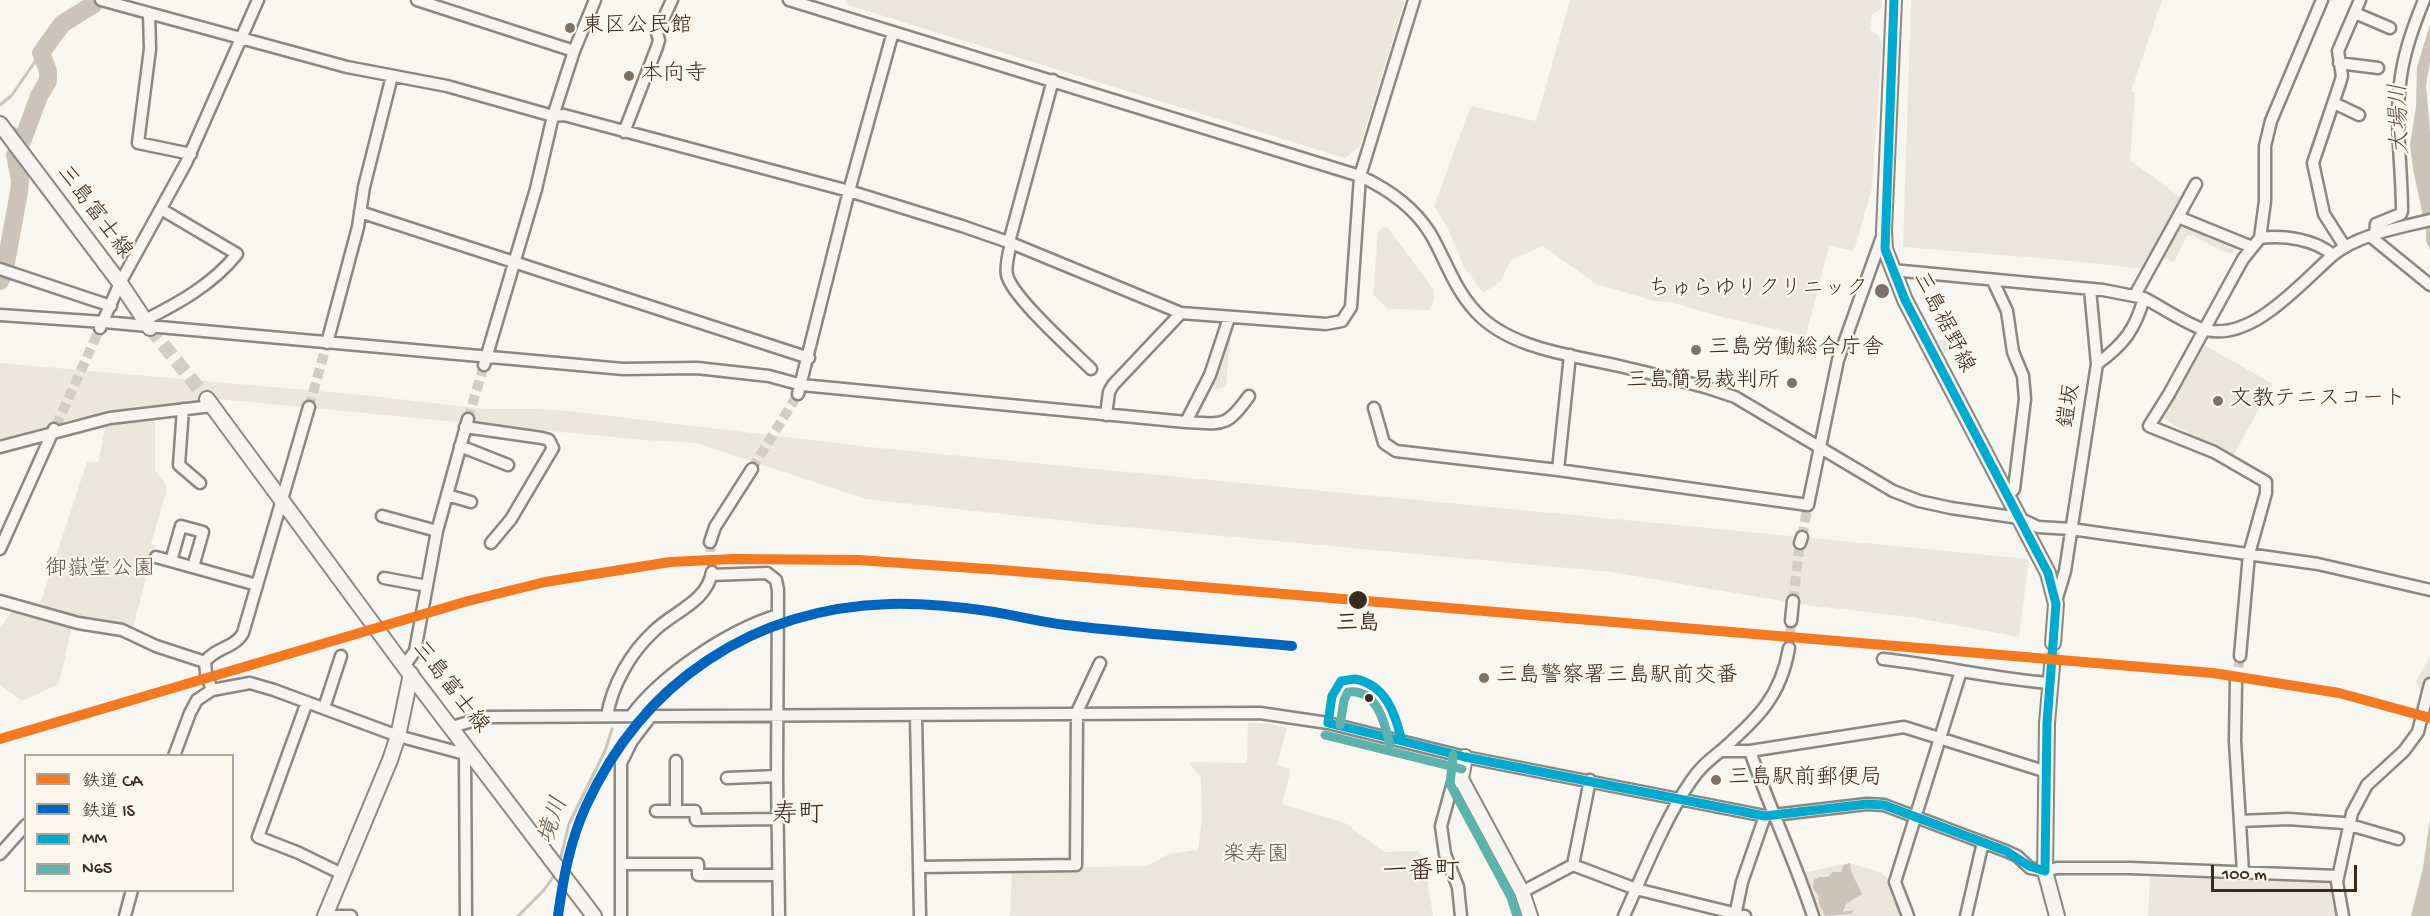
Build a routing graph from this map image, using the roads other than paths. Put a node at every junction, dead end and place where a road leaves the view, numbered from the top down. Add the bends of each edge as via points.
1 (101, 0) edge
2 (258, 0) edge
3 (417, 0) edge
4 (595, 0) edge
5 (672, 0) edge
6 (789, 0) edge
7 (1414, 0) edge
8 (1894, 0) edge
9 (2322, 0) edge
10 (2360, 0) edge
11 (2424, 0) edge
12 (803, 2) edge
13 (149, 13) junction
14 (2355, 13) junction
15 (2390, 28) dead end
16 (893, 32) junction
17 (241, 39) junction
18 (574, 51) junction
19 (2339, 63) junction
20 (2378, 68) dead end
21 (392, 76) junction
22 (1053, 80) junction
23 (2334, 103) junction
24 (2359, 115) dead end
25 (553, 116) junction
26 (0, 124) edge
27 (624, 132) junction
28 (191, 154) junction
29 (1360, 176) junction
30 (2196, 184) dead end
31 (849, 191) junction
32 (161, 209) junction
33 (360, 212) junction
34 (2178, 217) junction
35 (2430, 220) edge
36 (1884, 231) junction
37 (2373, 236) junction
38 (1010, 242) junction
39 (2256, 242) junction
40 (2345, 247) junction
41 (2333, 255) junction
42 (515, 263) junction
43 (0, 269) edge
44 (1892, 270) junction
45 (1993, 281) junction
46 (120, 283) junction
47 (2430, 285) edge
48 (2090, 289) junction
49 (2139, 296) junction
50 (111, 306) junction
51 (1181, 314) junction
52 (0, 315) edge
53 (1230, 318) junction
54 (147, 324) junction
55 (102, 325) junction
56 (2205, 330) junction
57 (327, 343) junction
58 (1570, 355) junction
59 (809, 358) junction
60 (485, 361) junction
61 (2097, 364) junction
62 (1091, 369) dead end
63 (800, 389) junction
64 (1249, 396) dead end
65 (209, 403) joint
66 (309, 407) tunnel mouth
67 (1374, 408) dead end
68 (183, 409) junction
69 (1106, 415) junction
70 (1186, 422) junction
71 (55, 429) junction
72 (460, 446) junction
73 (0, 447) edge
74 (1820, 447) junction
75 (508, 465) dead end
76 (752, 469) tunnel mouth
77 (1558, 470) junction
78 (200, 483) dead end
79 (447, 495) junction
80 (2008, 496) junction
81 (282, 502) junction
82 (471, 502) dead end
83 (382, 516) dead end
84 (2019, 518) junction
85 (2071, 529) junction
86 (437, 531) junction
87 (710, 542) tunnel mouth
88 (491, 543) dead end
89 (0, 549) edge
90 (2249, 554) junction
91 (156, 557) dead end
92 (171, 561) junction
93 (193, 567) junction
94 (384, 578) dead end
95 (257, 585) junction
96 (427, 586) junction
97 (2430, 590) edge
98 (0, 601) edge
99 (1793, 601) tunnel mouth
100 (2056, 601) junction
101 (778, 615) junction
102 (1791, 621) tunnel mouth
103 (2053, 643) tunnel mouth
104 (1789, 648) tunnel mouth
105 (341, 656) dead end
106 (2240, 656) tunnel mouth
107 (1882, 659) dead end
108 (205, 662) junction
109 (1100, 663) dead end
110 (2052, 666) tunnel mouth
111 (407, 670) junction
112 (1961, 671) junction
113 (2236, 682) tunnel mouth
114 (2050, 683) junction
115 (2430, 684) edge
116 (212, 690) junction
117 (307, 702) junction
118 (324, 708) junction
119 (1077, 712) junction
120 (607, 716) junction
121 (631, 716) junction
122 (651, 716) junction
123 (777, 716) junction
124 (916, 716) junction
125 (452, 727) junction
126 (398, 736) junction
127 (1941, 737) junction
128 (467, 751) junction
129 (1721, 751) junction
130 (1750, 751) junction
131 (175, 754) edge
132 (1465, 757) junction
133 (676, 761) dead end
134 (2047, 772) junction
135 (777, 777) junction
136 (727, 778) dead end
137 (1461, 779) junction
138 (1590, 780) junction
139 (1679, 798) junction
140 (676, 810) junction
141 (656, 811) dead end
142 (1770, 816) junction
143 (1917, 817) junction
144 (778, 819) junction
145 (2240, 821) junction
146 (2349, 824) junction
147 (24, 827) edge
148 (2398, 839) dead end
149 (1983, 842) junction
150 (0, 854) edge
151 (621, 864) junction
152 (1573, 865) junction
153 (920, 867) junction
154 (2045, 871) junction
155 (2243, 872) junction
156 (342, 874) junction
157 (778, 875) junction
158 (2338, 876) junction
159 (1636, 889) junction
160 (132, 892) edge
161 (1522, 892) junction
162 (1531, 914) edge
163 (1738, 915) edge
164 (125, 916) edge
165 (325, 916) edge
166 (351, 916) edge
167 (466, 916) edge
168 (594, 916) edge
169 (621, 916) edge
170 (779, 916) edge
171 (920, 916) edge
172 (1461, 916) edge
173 (1624, 916) edge
174 (1813, 916) edge
175 (1908, 916) edge
176 (1966, 916) edge
177 (2057, 916) edge
178 (2343, 916) edge

1 - 13 street
2 - 17 street
3 - 18 street
4 - 18 street
5 - 27 street
6 - 12 street
7 - 29 street
8 - 36 main road, 三島裾野線
9 - 39 street via 2271,121 2265,146 2265,201
10 - 14 street
11 - 37 street via 2410,36 2400,86 2402,211 2376,224
12 - 16 street
13 - 17 street
13 - 28 street via 150,49 138,143
14 - 15 street
14 - 19 street via 2338,51
16 - 22 street
16 - 31 street
17 - 21 street
17 - 28 street
18 - 25 street
19 - 20 street
19 - 23 street via 2342,76
21 - 25 street via 447,86
21 - 33 street
22 - 29 street
22 - 38 street
23 - 24 street
23 - 40 street via 2314,170 2324,214
25 - 27 street via 564,115
25 - 42 street
26 - 46 main road, 三島富士線
27 - 31 street
28 - 32 street
29 - 53 street via 1351,307 1342,321 1326,324
29 - 58 street via 1402,200 1419,218 1451,278 1476,313 1503,332
30 - 34 street
31 - 38 street
31 - 59 street
32 - 46 street
32 - 54 street via 237,254 201,288
33 - 42 street
33 - 57 street
34 - 39 street
34 - 49 street
35 - 37 street
36 - 44 main road, 三島裾野線
36 - 74 street via 1838,360
37 - 40 street
37 - 47 street
38 - 51 street
38 - 62 street via 1006,272 1010,283
39 - 41 street via 2286,237 2324,247
39 - 56 street
40 - 41 street
41 - 56 street via 2260,318 2245,326
42 - 59 street
42 - 60 street
43 - 50 street
44 - 45 street
44 - 80 main road, 三島裾野線
45 - 48 street
45 - 80 street via 2007,311 2013,352 2025,388 2014,489
46 - 50 street
46 - 54 main road, 三島富士線
48 - 49 street
48 - 61 street, 鎧坂
49 - 56 street
49 - 61 street via 2134,327 2123,343
50 - 55 street
51 - 53 street
51 - 69 street via 1113,385
52 - 55 street
53 - 70 street via 1210,375
54 - 55 street
54 - 57 street
56 - 90 street via 2149,426 2214,452 2266,482
57 - 60 street
58 - 74 street via 1735,397
58 - 77 street
59 - 63 street
60 - 63 street via 623,369 697,368 769,376
61 - 85 street, 鎧坂
63 - 69 street
64 - 70 street via 1228,421
65 - 68 street
65 - 81 main road, 三島富士線
66 - 81 street
67 - 77 street via 1384,443 1396,451
68 - 71 street
68 - 78 street via 179,465
69 - 70 street
71 - 73 street
71 - 89 street
72 - 75 street
72 - 79 street
72 - 88 street via 467,423 549,440 553,448 511,519
74 - 77 street via 1808,505
74 - 84 street via 1893,491 1919,501
76 - 87 street
79 - 82 street
79 - 86 street
80 - 84 main road, 三島裾野線
81 - 95 street
81 - 111 main road, 三島富士線
83 - 86 street
84 - 85 street via 2038,526
84 - 100 main road, 三島裾野線 via 2048,573
85 - 90 street
85 - 100 street, 鎧坂
86 - 96 street
90 - 97 street via 2319,564
90 - 106 street
91 - 92 street
92 - 93 street
92 - 93 street via 181,526 203,532
93 - 95 street
94 - 96 street
95 - 108 street via 242,637
96 - 111 street via 415,651
98 - 108 street via 122,630
99 - 102 street
100 - 103 main road, 三島裾野線
101 - 120 street via 776,580 767,573 712,574 703,592 689,606 638,646 618,683
101 - 121 street via 720,641 690,661
101 - 123 street
104 - 129 street via 1785,672 1767,706
105 - 118 street
107 - 112 street
108 - 116 street
109 - 119 street
110 - 114 main road
111 - 125 main road, 三島富士線
111 - 126 main road
112 - 114 street
112 - 127 street
113 - 145 street
114 - 134 main road
115 - 146 street via 2418,732 2367,785
116 - 117 street via 256,684
116 - 131 street via 193,705
117 - 118 street
117 - 156 street via 258,837
118 - 126 street
119 - 124 street
119 - 132 street via 1260,713 1328,723
119 - 153 street via 1076,865
120 - 121 street
120 - 125 street via 486,717
121 - 122 street
122 - 123 street
122 - 151 street via 621,763
123 - 124 street
123 - 135 street
124 - 153 street
125 - 128 main road, 三島富士線
126 - 128 street
126 - 156 main road
127 - 130 street via 1904,727
127 - 134 street
127 - 143 street
128 - 167 street
128 - 168 main road, 三島富士線
129 - 130 street
129 - 139 street via 1702,765
130 - 142 street
132 - 137 main road
132 - 138 street
133 - 140 street
134 - 154 main road
135 - 136 street
135 - 144 street
137 - 161 main road
137 - 172 street via 1453,783 1441,826 1445,854 1458,887
138 - 139 street
138 - 152 street
139 - 142 street
139 - 159 street
140 - 141 street
140 - 144 street via 695,810 696,820
142 - 143 street via 1867,804 1884,805
142 - 163 street via 1742,882
142 - 174 street
143 - 149 street
143 - 175 street via 1895,882
144 - 157 street
145 - 146 street via 2288,819
145 - 155 street
146 - 148 street
146 - 158 street
147 - 150 street
149 - 154 street via 2017,856 2030,868
149 - 176 street
151 - 157 street via 698,864 698,875
151 - 169 street
152 - 159 street
152 - 161 street
153 - 171 street
154 - 155 street via 2130,868
154 - 177 main road
155 - 158 street
156 - 165 main road
157 - 170 street
158 - 178 street
159 - 163 street
159 - 173 street
160 - 164 street
161 - 162 main road
165 - 166 street

